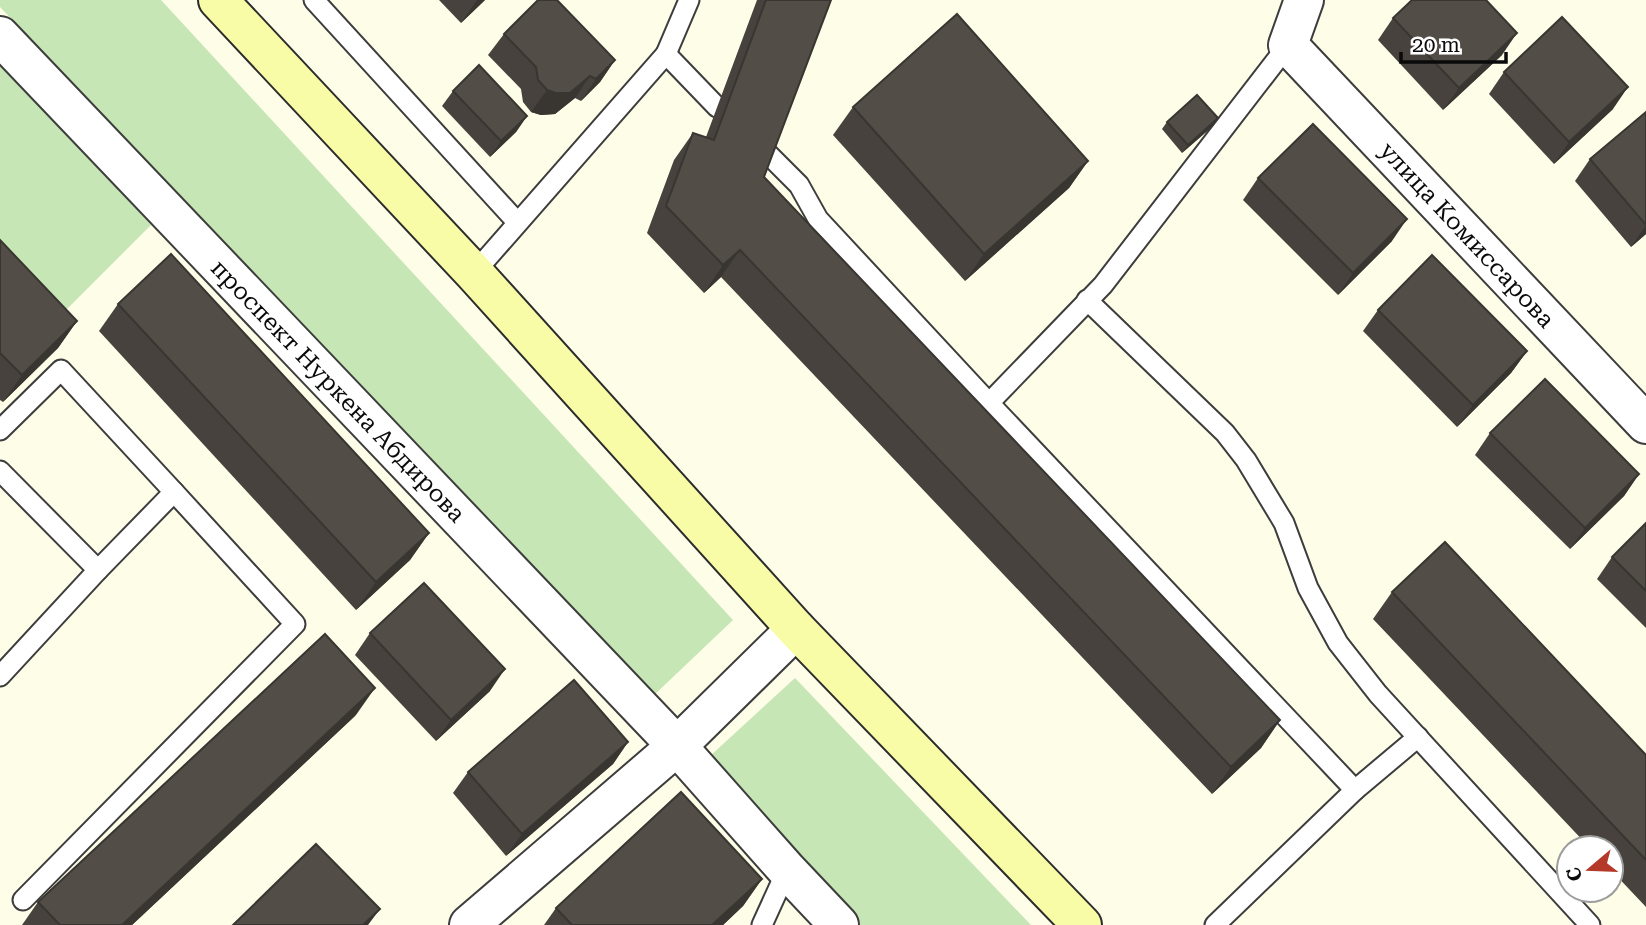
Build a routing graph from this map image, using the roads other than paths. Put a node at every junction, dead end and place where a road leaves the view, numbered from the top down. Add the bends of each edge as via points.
1 (218, 0) edge
2 (314, 0) edge
3 (690, 0) edge
4 (1304, 0) edge
5 (0, 36) edge
6 (1288, 45) junction
7 (666, 54) junction
8 (717, 107) dead end
9 (765, 151) edge
10 (517, 222) junction
11 (474, 273) junction
12 (1087, 300) junction
13 (989, 403) junction
14 (1646, 424) edge
15 (0, 430) edge
16 (0, 471) edge
17 (174, 492) junction
18 (97, 570) junction
19 (796, 629) junction
20 (0, 676) edge
21 (1418, 737) junction
22 (677, 746) junction
23 (1355, 790) junction
24 (787, 870) junction
25 (23, 900) dead end
26 (469, 925) edge
27 (762, 925) edge
28 (839, 925) edge
29 (1082, 925) edge
30 (1215, 925) edge
31 (1590, 925) edge

1 - 11 main road
2 - 10 lane
3 - 7 lane
4 - 6 street
5 - 22 street, проспект Нуркена Абдирова
6 - 12 lane
6 - 14 street, улица Комиссарова
7 - 8 lane
7 - 10 lane
9 - 13 lane via 799,185 818,219
10 - 11 lane
11 - 19 main road
12 - 13 lane
12 - 21 lane via 1225,433 1247,460 1284,523 1308,588 1338,643
13 - 23 lane
15 - 17 lane via 61,370
16 - 18 lane
17 - 18 lane
17 - 25 lane via 295,624
18 - 20 lane
19 - 22 street
19 - 29 main road
21 - 23 lane
21 - 31 lane
22 - 24 street, проспект Нуркена Абдирова
22 - 26 street
23 - 30 lane
24 - 27 lane
24 - 28 street, проспект Нуркена Абдирова

